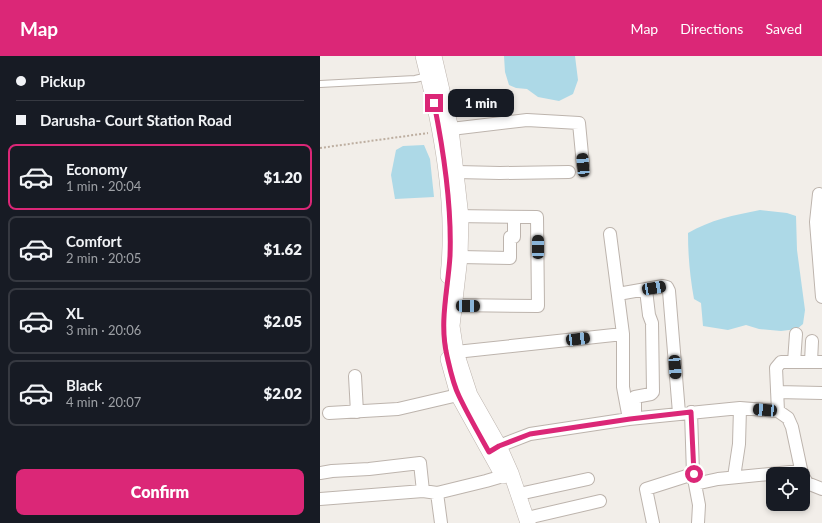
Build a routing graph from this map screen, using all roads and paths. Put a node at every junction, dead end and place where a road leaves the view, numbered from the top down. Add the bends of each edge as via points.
1 (423, 56) edge
2 (434, 56) edge
3 (428, 76) junction
4 (320, 84) edge
5 (445, 130) junction
6 (320, 148) edge
7 (583, 165) dead end
8 (457, 172) junction
9 (569, 172) dead end
10 (819, 194) dead end
11 (455, 216) junction
12 (514, 218) junction
13 (610, 234) dead end
14 (460, 257) junction
15 (646, 290) junction
16 (618, 294) junction
17 (822, 297) edge
18 (454, 306) junction
19 (623, 334) junction
20 (796, 334) dead end
21 (812, 341) dead end
22 (456, 352) junction
23 (794, 362) junction
24 (355, 376) dead end
25 (777, 392) junction
26 (822, 393) edge
27 (458, 395) junction
28 (740, 408) junction
29 (778, 411) junction
30 (357, 412) junction
31 (685, 412) junction
32 (329, 413) dead end
33 (633, 418) junction
34 (494, 449) junction
35 (801, 467) edge
36 (320, 473) edge
37 (507, 475) junction
38 (766, 476) edge
39 (734, 477) junction
40 (588, 479) dead end
41 (694, 479) junction
42 (810, 484) edge
43 (822, 489) edge
44 (424, 492) junction
45 (437, 493) junction
46 (518, 494) junction
47 (320, 499) edge
48 (600, 501) dead end
49 (524, 521) edge
50 (441, 523) edge
51 (653, 523) edge
52 (698, 523) edge

1 - 3 street
2 - 5 street
3 - 4 lane via 416,79
3 - 5 street
5 - 6 path
5 - 7 street via 527,120 579,123
5 - 8 street
5 - 11 street via 446,174
8 - 9 street
8 - 11 street
10 - 17 street via 816,222
11 - 12 street
11 - 14 street
11 - 27 street via 443,326 447,355
12 - 14 street via 514,237 510,237 510,258
12 - 18 street via 538,217 538,306
13 - 16 street
14 - 18 street
15 - 16 street
15 - 31 street via 663,286 669,291
15 - 33 street via 652,322 653,392 636,396
16 - 19 street
18 - 22 street via 452,326
19 - 22 street
19 - 33 street via 623,387
20 - 23 street
21 - 23 street via 816,362
22 - 34 street via 470,394
23 - 25 street via 778,364
24 - 30 street
25 - 26 street
25 - 29 street
27 - 30 street via 398,409
27 - 34 street
28 - 29 street
28 - 31 street
28 - 39 street via 739,444
29 - 35 street via 788,418 792,427
30 - 32 street
31 - 33 street
31 - 41 street
33 - 34 street via 530,434
34 - 37 street
36 - 44 street via 420,463
37 - 45 street
37 - 46 street
37 - 49 street
38 - 39 street
39 - 41 street
40 - 46 street
41 - 51 street via 646,489
41 - 52 street via 699,505
42 - 43 street
44 - 45 street
44 - 47 street
45 - 50 street
46 - 49 street
48 - 49 street

